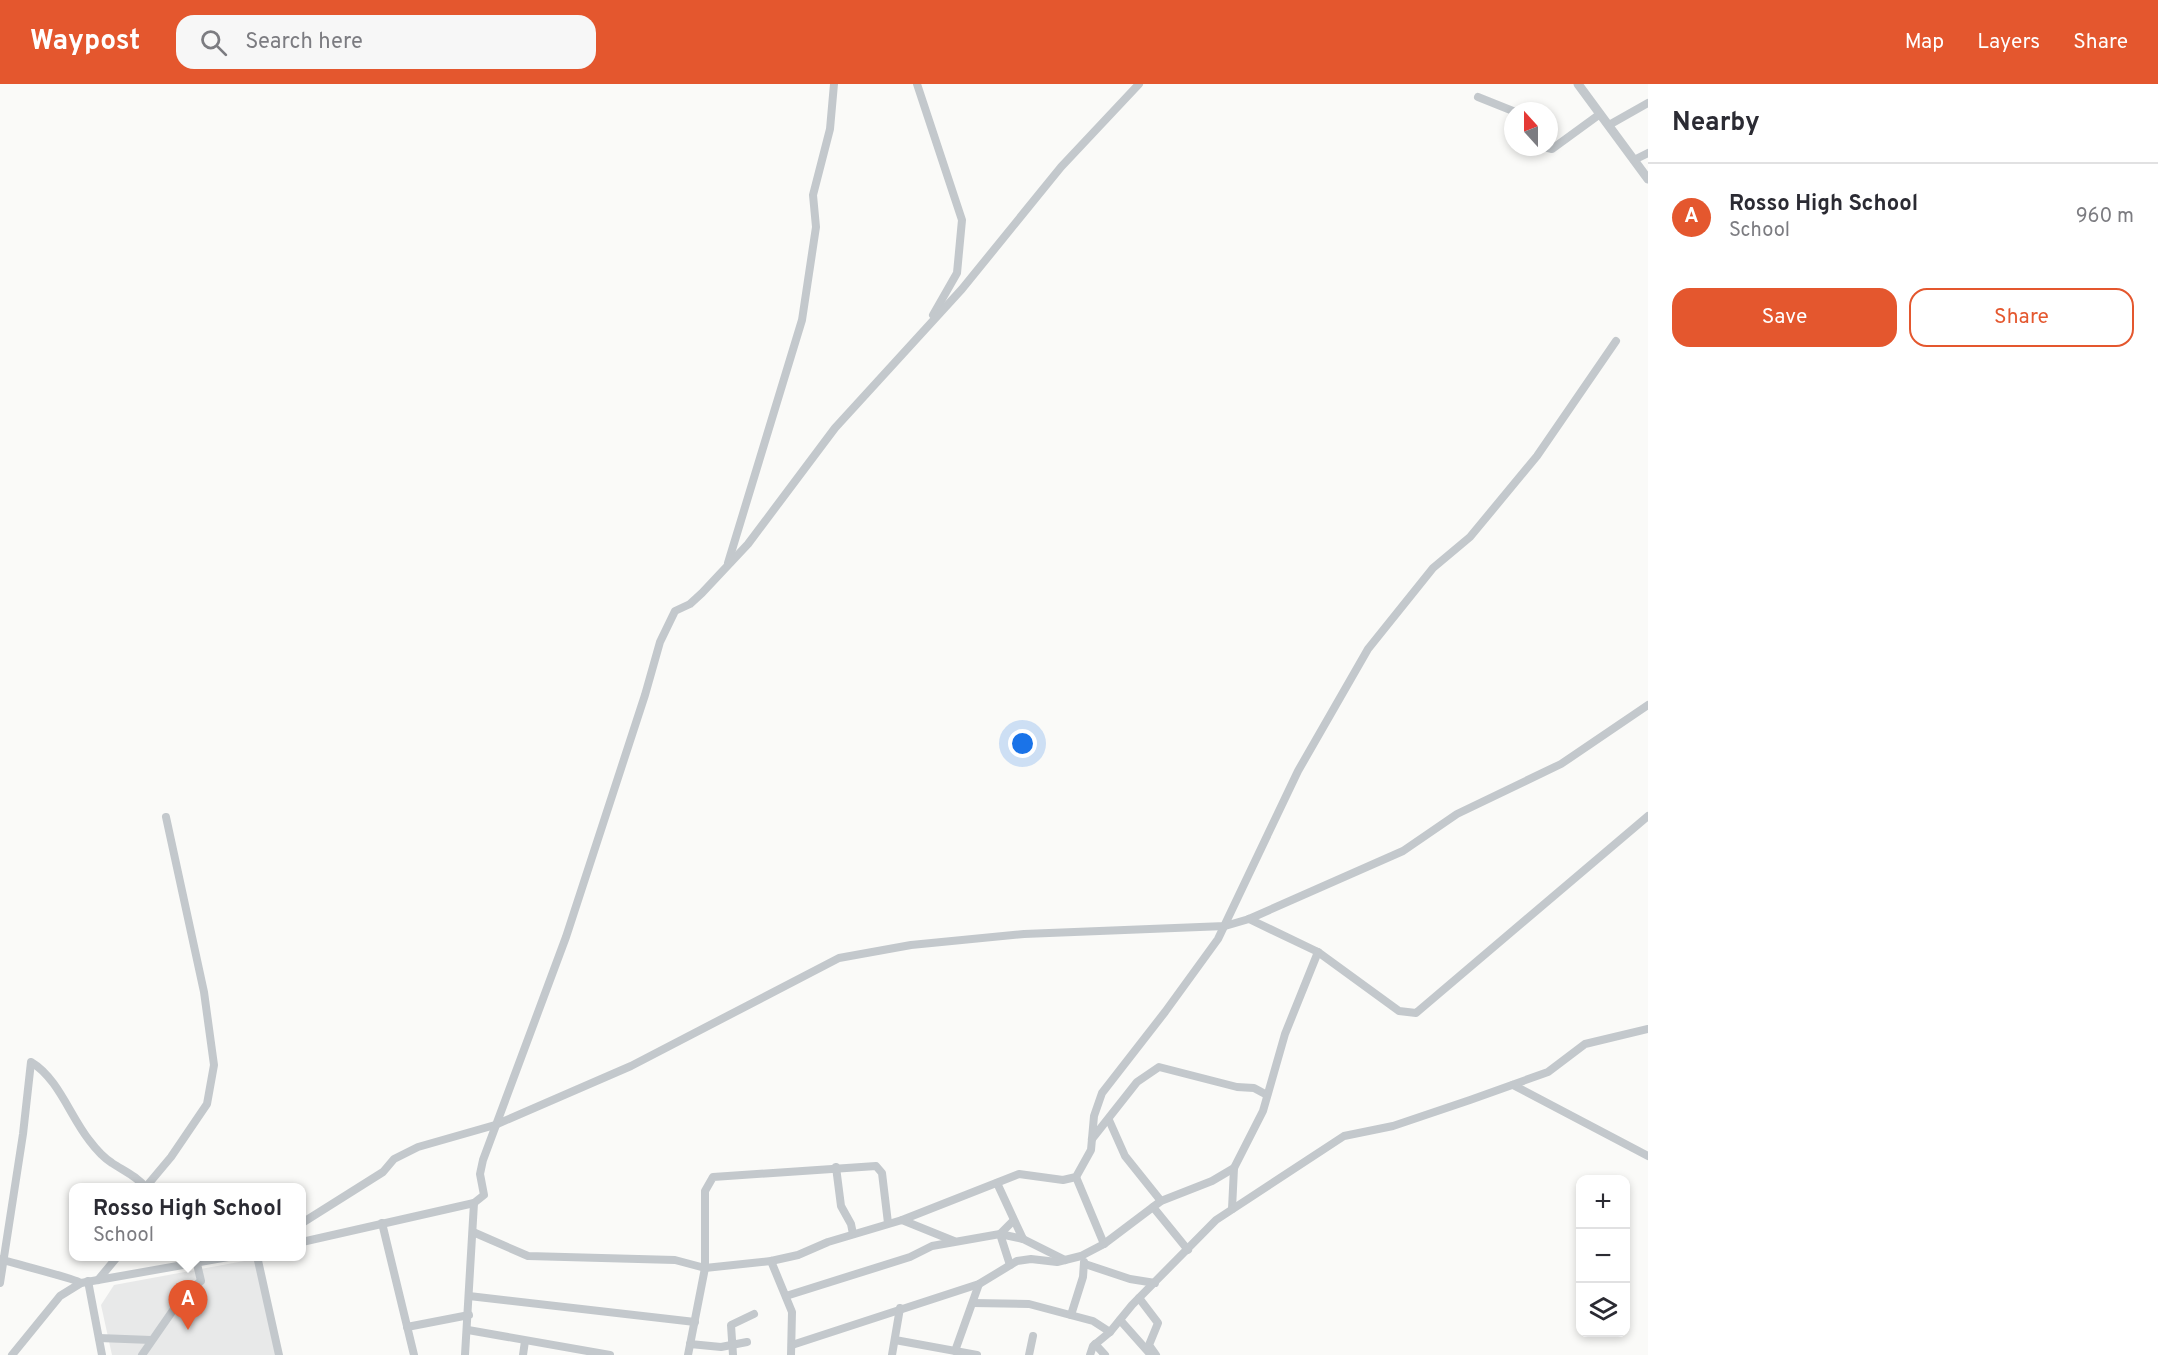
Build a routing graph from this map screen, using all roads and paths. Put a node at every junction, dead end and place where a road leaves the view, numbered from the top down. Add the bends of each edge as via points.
1 (834, 84) edge
2 (917, 84) edge
3 (1139, 84) edge
4 (1578, 84) edge
5 (1478, 97) dead end
6 (1648, 103) edge
7 (1504, 107) edge
8 (1600, 114) junction
9 (1609, 125) junction
10 (1558, 145) edge
11 (1648, 153) edge
12 (1634, 160) junction
13 (1648, 179) edge
14 (926, 328) junction
15 (1616, 341) dead end
16 (728, 563) junction
17 (1648, 705) edge
18 (1648, 816) edge
19 (166, 818) dead end
20 (1249, 919) junction
21 (1225, 926) junction
22 (1318, 952) junction
23 (1648, 1029) edge
24 (1513, 1085) junction
25 (1267, 1095) junction
26 (1109, 1120) junction
27 (495, 1125) junction
28 (1091, 1140) junction
29 (1648, 1156) edge
30 (836, 1167) junction
31 (1234, 1168) junction
32 (1076, 1177) junction
33 (142, 1183) edge
34 (148, 1183) edge
35 (997, 1183) junction
36 (1161, 1201) junction
37 (474, 1203) junction
38 (1153, 1207) junction
39 (1232, 1209) junction
40 (306, 1220) edge
41 (902, 1220) junction
42 (1013, 1221) junction
43 (382, 1223) junction
44 (888, 1223) junction
45 (473, 1232) junction
46 (853, 1234) junction
47 (1000, 1234) junction
48 (1023, 1239) junction
49 (306, 1241) edge
50 (954, 1241) junction
51 (1104, 1244) junction
52 (1188, 1250) junction
53 (1084, 1254) junction
54 (2, 1260) edge
55 (1065, 1260) junction
56 (115, 1261) edge
57 (213, 1261) edge
58 (258, 1261) edge
59 (771, 1261) junction
60 (197, 1264) junction
61 (1085, 1264) junction
62 (1010, 1265) junction
63 (705, 1268) junction
64 (98, 1280) junction
65 (85, 1282) junction
66 (0, 1283) edge
67 (1155, 1283) junction
68 (979, 1284) junction
69 (468, 1296) junction
70 (786, 1296) junction
71 (1139, 1299) junction
72 (973, 1303) junction
73 (900, 1308) junction
74 (754, 1314) dead end
75 (469, 1315) junction
76 (1071, 1316) junction
77 (1120, 1320) junction
78 (695, 1322) junction
79 (407, 1327) junction
80 (468, 1330) junction
81 (1110, 1332) junction
82 (1033, 1336) dead end
83 (99, 1338) junction
84 (151, 1340) junction
85 (895, 1340) junction
86 (525, 1341) junction
87 (747, 1342) dead end
88 (690, 1344) junction
89 (1095, 1344) junction
90 (792, 1345) junction
91 (732, 1351) edge
92 (955, 1351) junction
93 (1153, 1354) edge
94 (12, 1355) edge
95 (102, 1355) edge
96 (142, 1355) edge
97 (279, 1355) edge
98 (414, 1355) edge
99 (465, 1355) edge
100 (523, 1355) edge
101 (610, 1355) edge
102 (688, 1355) edge
103 (791, 1355) edge
104 (892, 1355) edge
105 (977, 1355) edge
106 (1029, 1355) edge
107 (1090, 1355) edge
108 (1105, 1355) edge

1 - 16 street via 830,129 813,195 816,227 802,320
2 - 14 street via 962,220 957,273
3 - 14 street via 1061,167
4 - 8 street
5 - 7 street
6 - 9 street
8 - 9 street
8 - 10 street
9 - 12 street
11 - 12 street
12 - 13 street
14 - 16 street via 835,428 748,544
15 - 21 street via 1537,456 1470,537 1433,568 1368,649 1298,771
16 - 27 street via 690,604 675,611 660,642 566,937
17 - 20 street via 1561,764 1457,814 1403,851
18 - 22 street via 1416,1013 1399,1011
19 - 34 street via 204,992 214,1065 207,1104
20 - 21 street
20 - 22 street
21 - 27 street via 1024,934 911,945 839,958 631,1066
21 - 28 street via 1165,1012 1107,1083 1097,1104
22 - 25 street via 1285,1034
23 - 24 street via 1586,1044 1548,1072
24 - 29 street
24 - 39 street via 1393,1126 1344,1136
25 - 26 street via 1254,1088 1159,1067 1137,1082
25 - 31 street
26 - 28 street
26 - 36 street via 1125,1156
27 - 37 street via 480,1174 484,1195
27 - 40 street via 418,1147 394,1159 382,1172
28 - 32 street via 1091,1150
30 - 44 street via 880,1168
30 - 46 street via 841,1206
30 - 63 street via 713,1177 705,1191
31 - 36 street
31 - 39 street
32 - 35 street via 1063,1180 1019,1174
32 - 51 street
33 - 54 street via 111,1162 89,1140 39,1066 31,1062
35 - 41 street
35 - 42 street
36 - 38 street
37 - 43 street
37 - 45 street
38 - 51 street
38 - 52 street
39 - 52 street
41 - 44 street
41 - 50 street
42 - 47 street
42 - 48 street
43 - 49 street
43 - 79 street
44 - 46 street
45 - 63 street via 528,1256 675,1260
45 - 69 street
46 - 59 street
47 - 48 street
47 - 50 street
47 - 62 street
48 - 55 street
50 - 70 street
51 - 53 street
52 - 67 street
53 - 55 street
53 - 61 street
54 - 65 street
54 - 66 street
55 - 62 street via 1031,1259
56 - 64 street
57 - 60 street
58 - 97 street
59 - 63 street
59 - 70 street
60 - 64 street
60 - 84 street via 201,1281 186,1293
61 - 67 street
61 - 76 street
62 - 68 street
63 - 78 street
64 - 65 street
65 - 83 street
65 - 94 street via 60,1296
67 - 71 street
68 - 72 street
68 - 73 street
69 - 75 street
69 - 78 street
70 - 90 street via 794,1323
71 - 77 street
71 - 93 street via 1158,1323 1149,1345
72 - 76 street via 1029,1305
72 - 92 street
73 - 85 street
73 - 90 street
74 - 91 street via 732,1323
75 - 79 street
75 - 80 street
76 - 81 street
77 - 81 street
77 - 93 street
78 - 88 street
79 - 98 street
80 - 86 street
80 - 99 street
81 - 89 street
82 - 106 street
83 - 84 street
83 - 95 street
84 - 96 street
85 - 92 street
85 - 104 street
86 - 100 street
86 - 101 street
87 - 91 street
88 - 91 street
88 - 102 street
89 - 107 street
89 - 108 street
90 - 103 street
92 - 105 street

